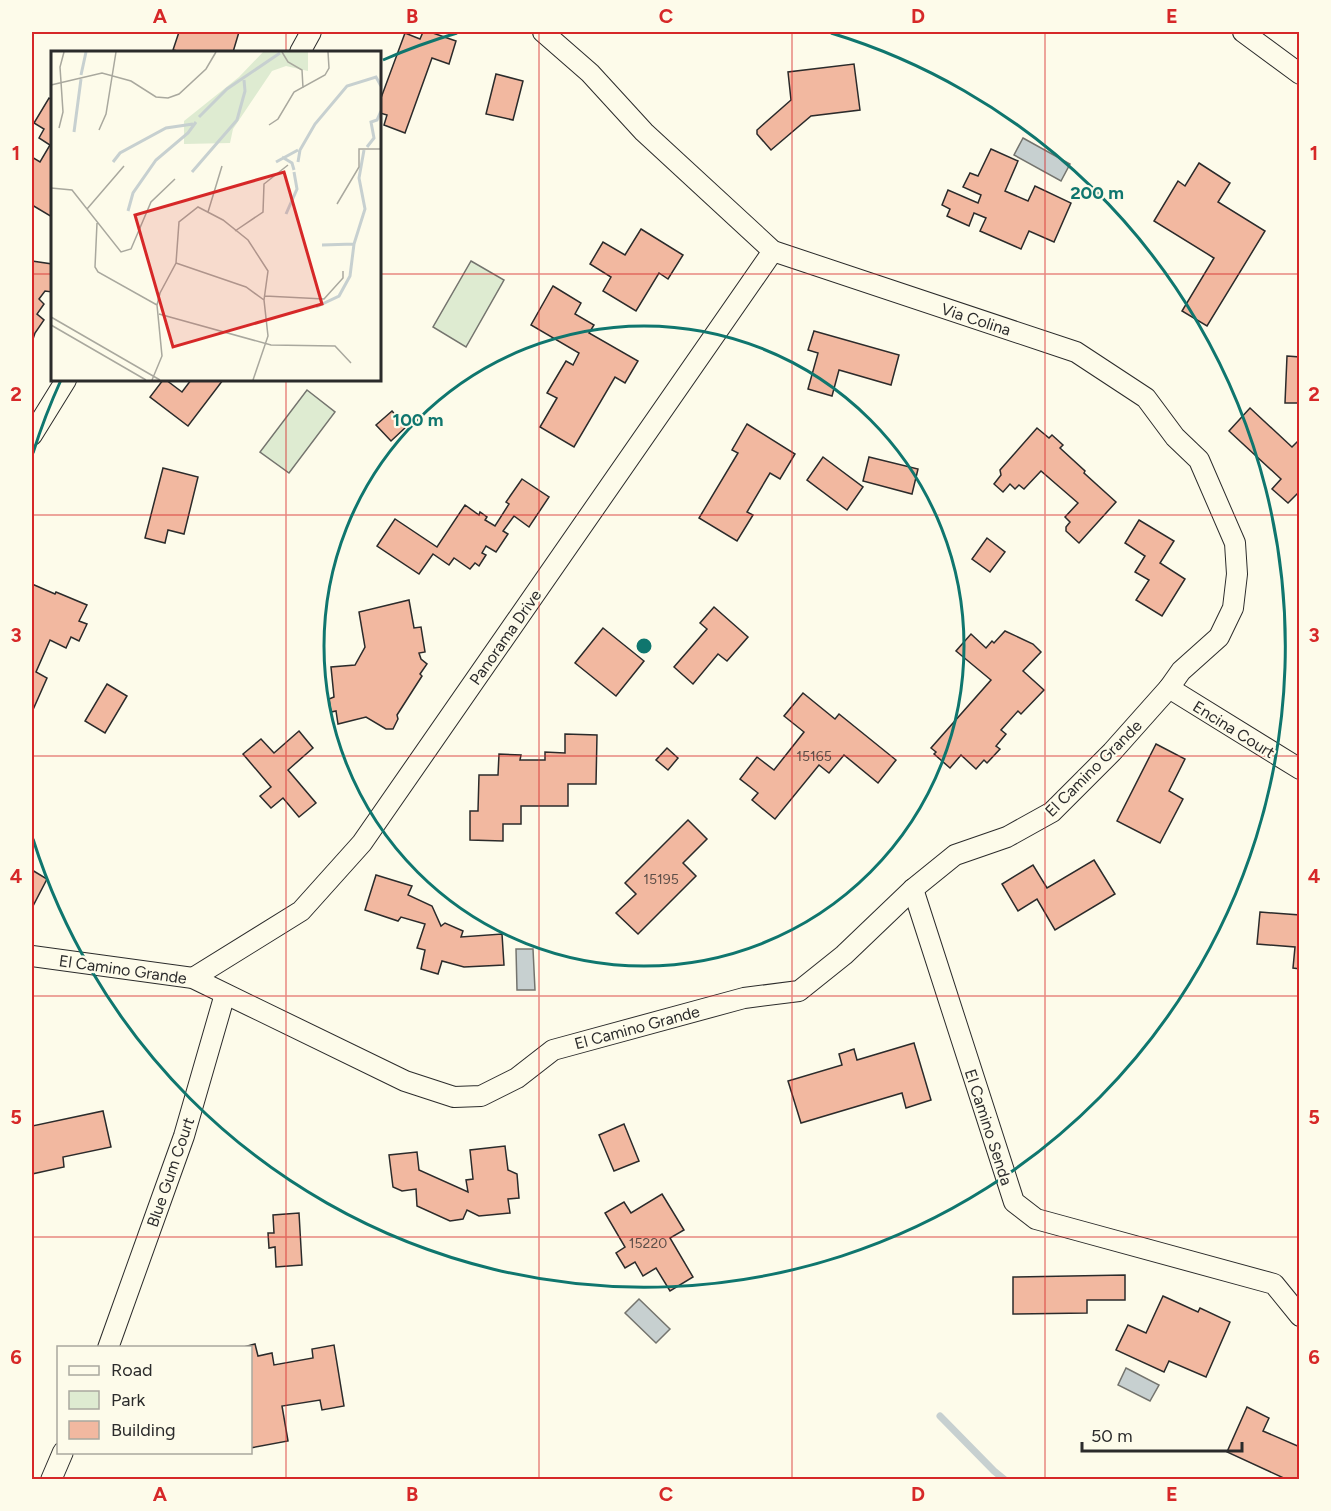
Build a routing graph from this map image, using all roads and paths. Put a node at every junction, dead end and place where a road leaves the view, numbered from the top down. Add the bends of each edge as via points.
1 (311, 32) edge
2 (543, 32) edge
3 (1243, 32) edge
4 (301, 51) edge
5 (1299, 74) edge
6 (773, 251) junction
7 (65, 381) edge
8 (32, 435) edge
9 (1169, 688) junction
10 (1299, 769) edge
11 (913, 889) junction
12 (32, 956) edge
13 (193, 978) junction
14 (225, 994) junction
15 (1299, 1316) edge
16 (108, 1346) edge
17 (62, 1454) edge
18 (51, 1479) edge

1 - 4 street
2 - 6 street, Via Colina
3 - 5 street
6 - 9 street, Via Colina via 1076,352 1146,398 1175,437 1199,460 1235,543 1233,608 1219,637 1181,671
6 - 13 street, Panorama Drive via 362,843 301,912
7 - 8 street
9 - 10 street, Encina Court
9 - 11 street, El Camino Grande via 1052,812 1007,837 955,855
11 - 14 street, El Camino Grande via 844,956 799,991 744,998 553,1050 517,1078 481,1096 454,1097 405,1081
11 - 15 street, El Camino Senda via 1014,1202 1036,1219 1274,1284
12 - 13 street, El Camino Grande
13 - 14 street, El Camino Grande
14 - 16 street, Blue Gum Court via 184,1136
17 - 18 street

